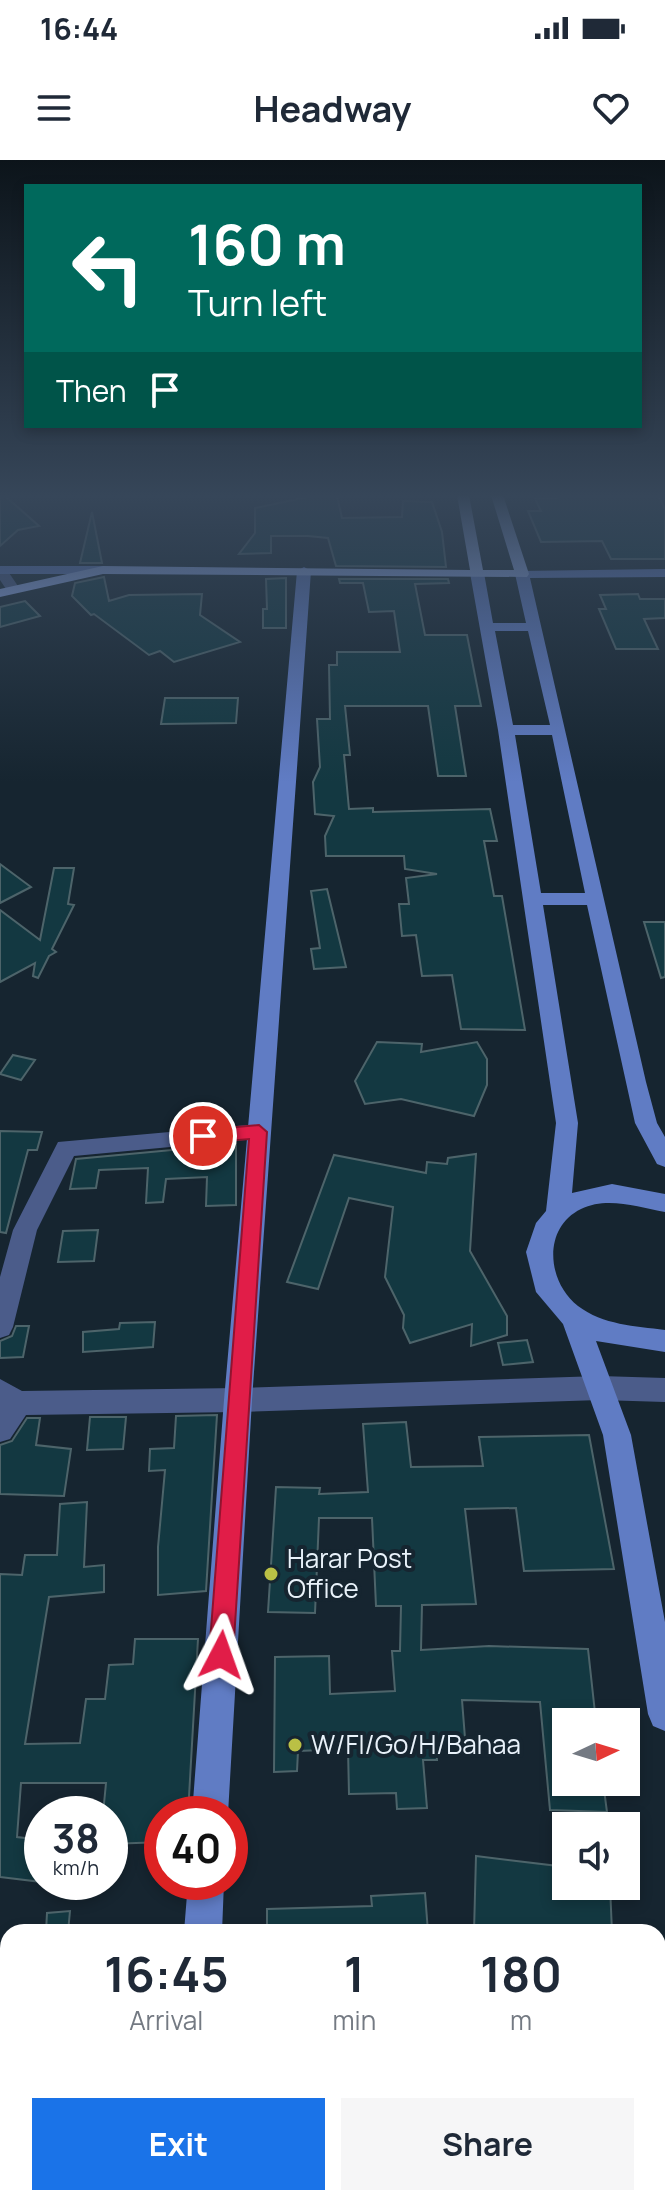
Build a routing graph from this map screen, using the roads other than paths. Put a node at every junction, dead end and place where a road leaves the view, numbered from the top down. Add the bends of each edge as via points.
1 (302, 590) edge
2 (480, 590) edge
3 (526, 590) edge
4 (487, 627) junction
5 (534, 627) junction
6 (506, 730) junction
7 (559, 730) junction
8 (532, 899) junction
9 (595, 899) junction
10 (259, 1132) junction
11 (665, 1158) edge
12 (665, 1203) edge
13 (558, 1211) junction
14 (575, 1319) junction
15 (0, 1327) edge
16 (665, 1341) edge
17 (600, 1388) junction
18 (665, 1390) edge
19 (9, 1397) edge
20 (238, 1400) junction
21 (0, 1430) edge
22 (664, 1705) edge
23 (211, 1796) edge
24 (205, 1900) edge
25 (203, 1924) edge

1 - 10 main road
2 - 4 main road
3 - 5 main road
4 - 5 main road
4 - 6 main road
5 - 7 main road
6 - 7 main road
6 - 8 main road
7 - 9 main road
8 - 9 main road
8 - 13 main road via 567,1123
9 - 11 main road via 646,1123
10 - 15 street via 66,1148 25,1230
10 - 20 main road
12 - 13 main road via 611,1192 582,1198
13 - 14 main road via 542,1230 537,1252 540,1276 553,1299
14 - 16 main road via 602,1334 634,1342
14 - 17 main road
17 - 18 street
17 - 20 street
17 - 22 main road via 617,1435
19 - 20 street
19 - 21 street
20 - 23 main road
24 - 25 main road

